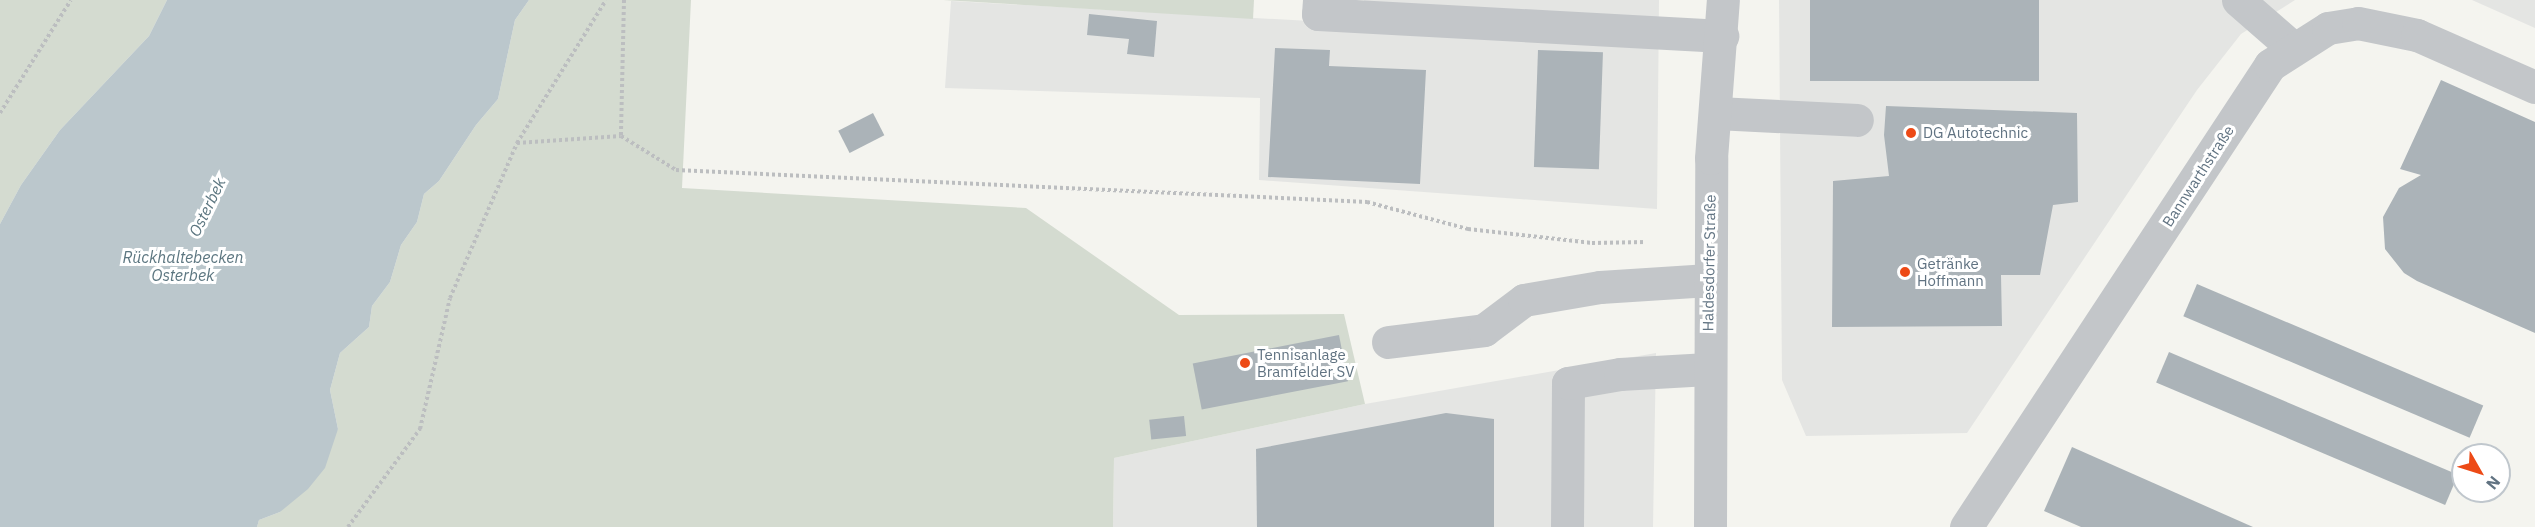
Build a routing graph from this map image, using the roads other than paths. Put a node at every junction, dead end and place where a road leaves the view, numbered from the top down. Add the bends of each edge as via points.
1 (1319, 0) edge
2 (1723, 0) edge
3 (2238, 0) edge
4 (2330, 14) edge
5 (1722, 36) junction
6 (2293, 48) junction
7 (2535, 87) edge
8 (1716, 113) junction
9 (1857, 120) dead end
10 (1709, 280) junction
11 (1388, 342) dead end
12 (1708, 369) junction
13 (1567, 527) edge
14 (1710, 527) edge
15 (1966, 527) edge

1 - 5 street via 1318,14
2 - 5 street, Haldesdorfer Straße
3 - 6 street
4 - 6 street, Bannwarthstraße
4 - 7 street, Bannwarthstraße via 2417,35
5 - 8 street, Haldesdorfer Straße
6 - 15 street, Bannwarthstraße via 2270,65
8 - 9 street
8 - 10 street, Haldesdorfer Straße
10 - 11 street via 1600,287 1524,300 1484,330
10 - 12 street, Haldesdorfer Straße
12 - 13 street via 1620,374 1568,383
12 - 14 street, Haldesdorfer Straße

